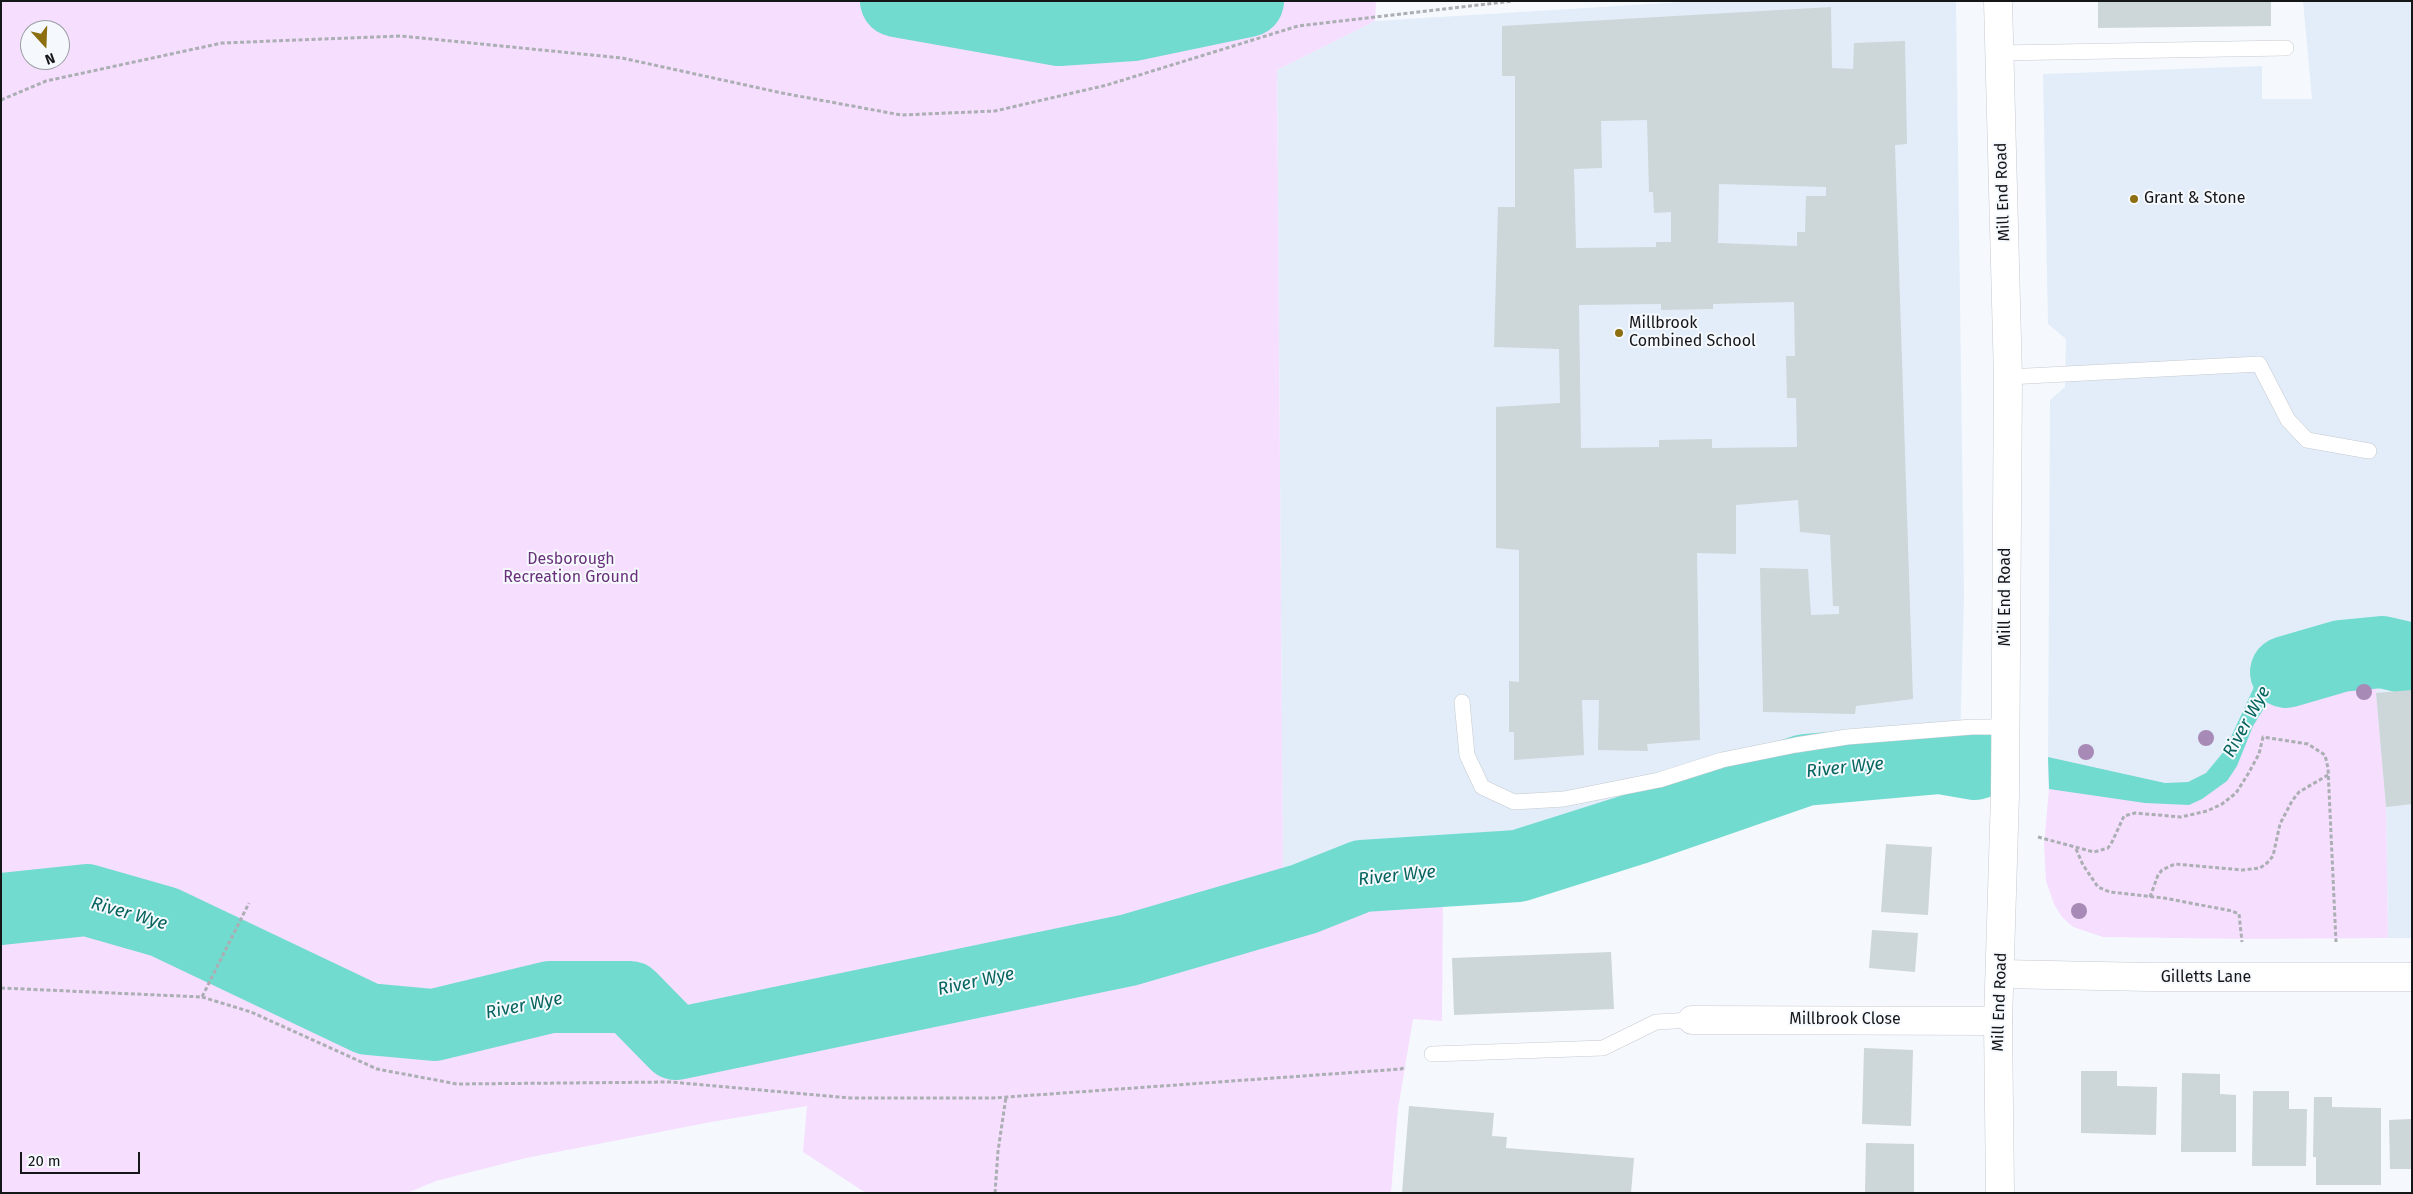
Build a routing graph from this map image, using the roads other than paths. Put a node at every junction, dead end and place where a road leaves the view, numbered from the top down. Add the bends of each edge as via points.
1 (1998, 1) edge
2 (2286, 48) dead end
3 (1999, 53) junction
4 (2008, 377) junction
5 (2369, 451) dead end
6 (1462, 702) dead end
7 (2006, 727) junction
8 (2001, 974) junction
9 (2412, 977) edge
10 (1692, 1020) joint
11 (1998, 1021) junction
12 (1432, 1054) road end
13 (2000, 1193) edge

1 - 3 street, Mill End Road
2 - 3 lane
3 - 4 street, Mill End Road
4 - 5 lane via 2259,364 2288,420 2307,440
4 - 7 street, Mill End Road
6 - 7 lane via 1467,756 1482,788 1514,802 1564,798 1659,780 1722,760 1847,737
7 - 8 street, Mill End Road
8 - 9 street, Gilletts Lane
8 - 11 street, Mill End Road
10 - 11 street, Millbrook Close
10 - 12 lane via 1656,1022 1603,1048
11 - 13 street, Mill End Road

